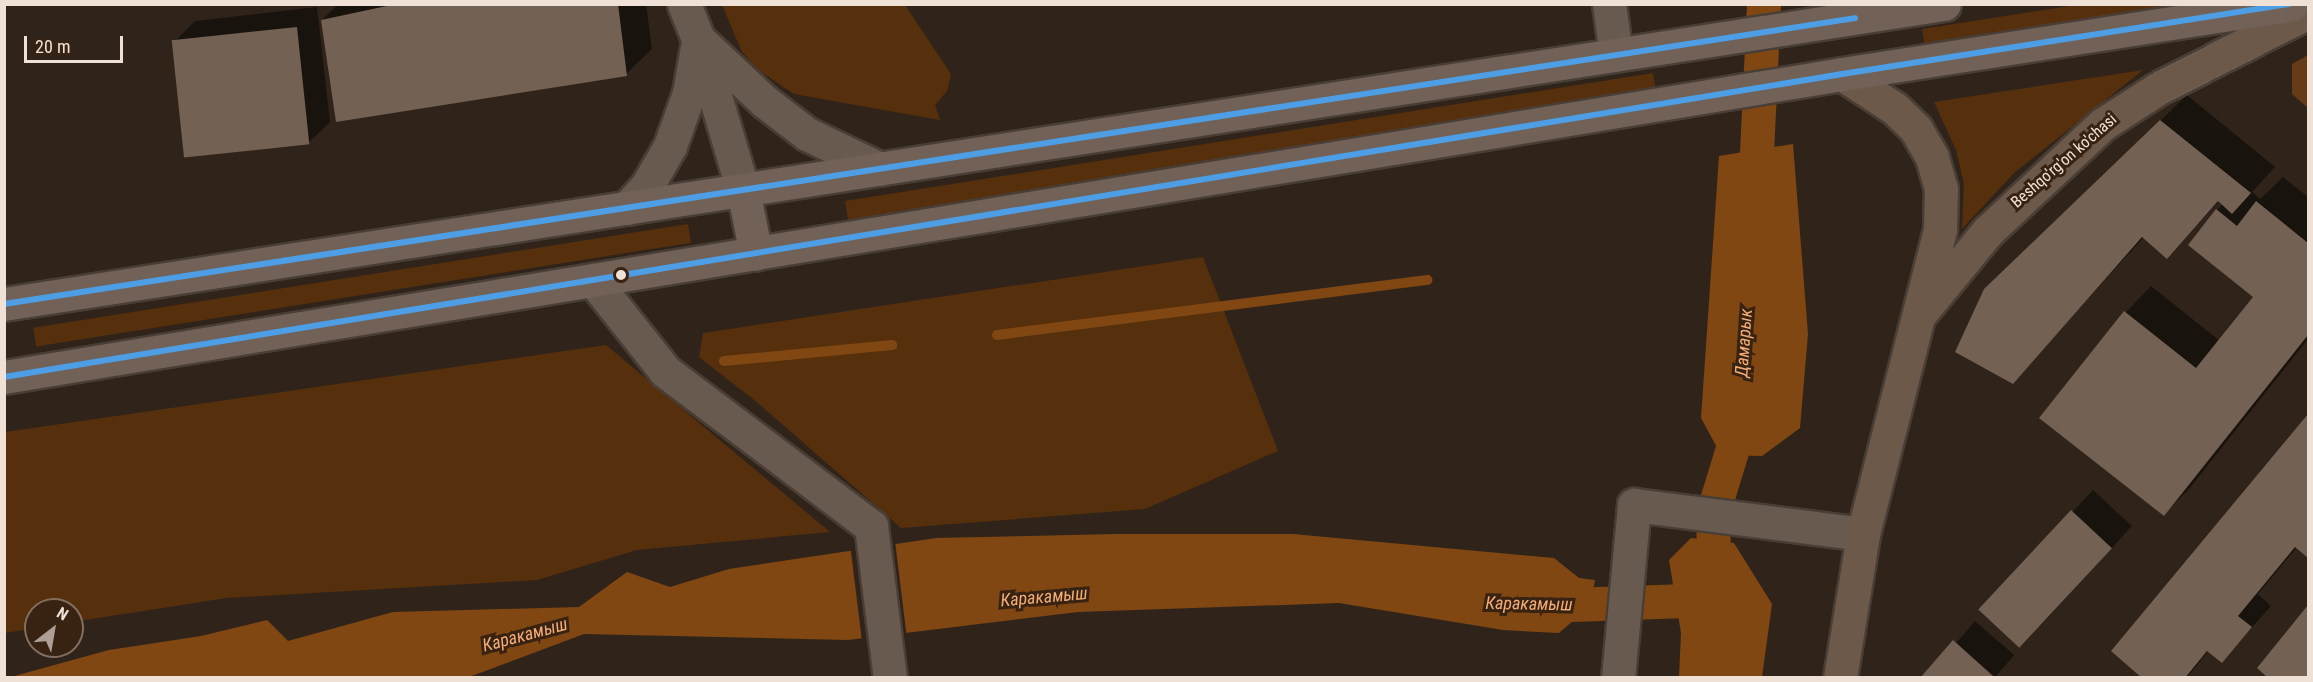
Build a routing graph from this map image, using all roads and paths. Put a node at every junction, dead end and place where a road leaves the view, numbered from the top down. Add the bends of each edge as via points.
1 (684, 4) edge
2 (1609, 4) edge
3 (1944, 4) edge
4 (2292, 4) edge
5 (2308, 12) edge
6 (698, 39) junction
7 (1616, 55) junction
8 (1842, 74) junction
9 (880, 169) junction
10 (743, 190) junction
11 (627, 208) junction
12 (756, 254) junction
13 (593, 280) junction
14 (4, 304) edge
15 (1917, 318) junction
16 (4, 377) edge
17 (1863, 534) junction
18 (890, 676) edge
19 (1618, 678) edge
20 (1840, 678) edge

1 - 6 street
2 - 7 street
3 - 7 highway
4 - 8 highway
5 - 15 main road, Beshqo'rg'on ko'chasi via 2157,89 2103,124 1987,232
6 - 9 street via 764,101 807,134
6 - 10 street
6 - 11 street via 689,93 670,146 647,186
7 - 9 highway
8 - 12 highway
8 - 15 main road, Beshqo'rg'on ko'chasi via 1894,108 1916,129 1932,157 1941,189 1940,229
9 - 10 highway
10 - 11 highway
10 - 12 highway
11 - 14 highway
12 - 13 highway
13 - 16 highway
13 - 18 street via 666,371 871,526
15 - 17 main road, Beshqo'rg'on ko'chasi
17 - 19 street via 1634,505
17 - 20 main road, Beshqo'rg'on ko'chasi

